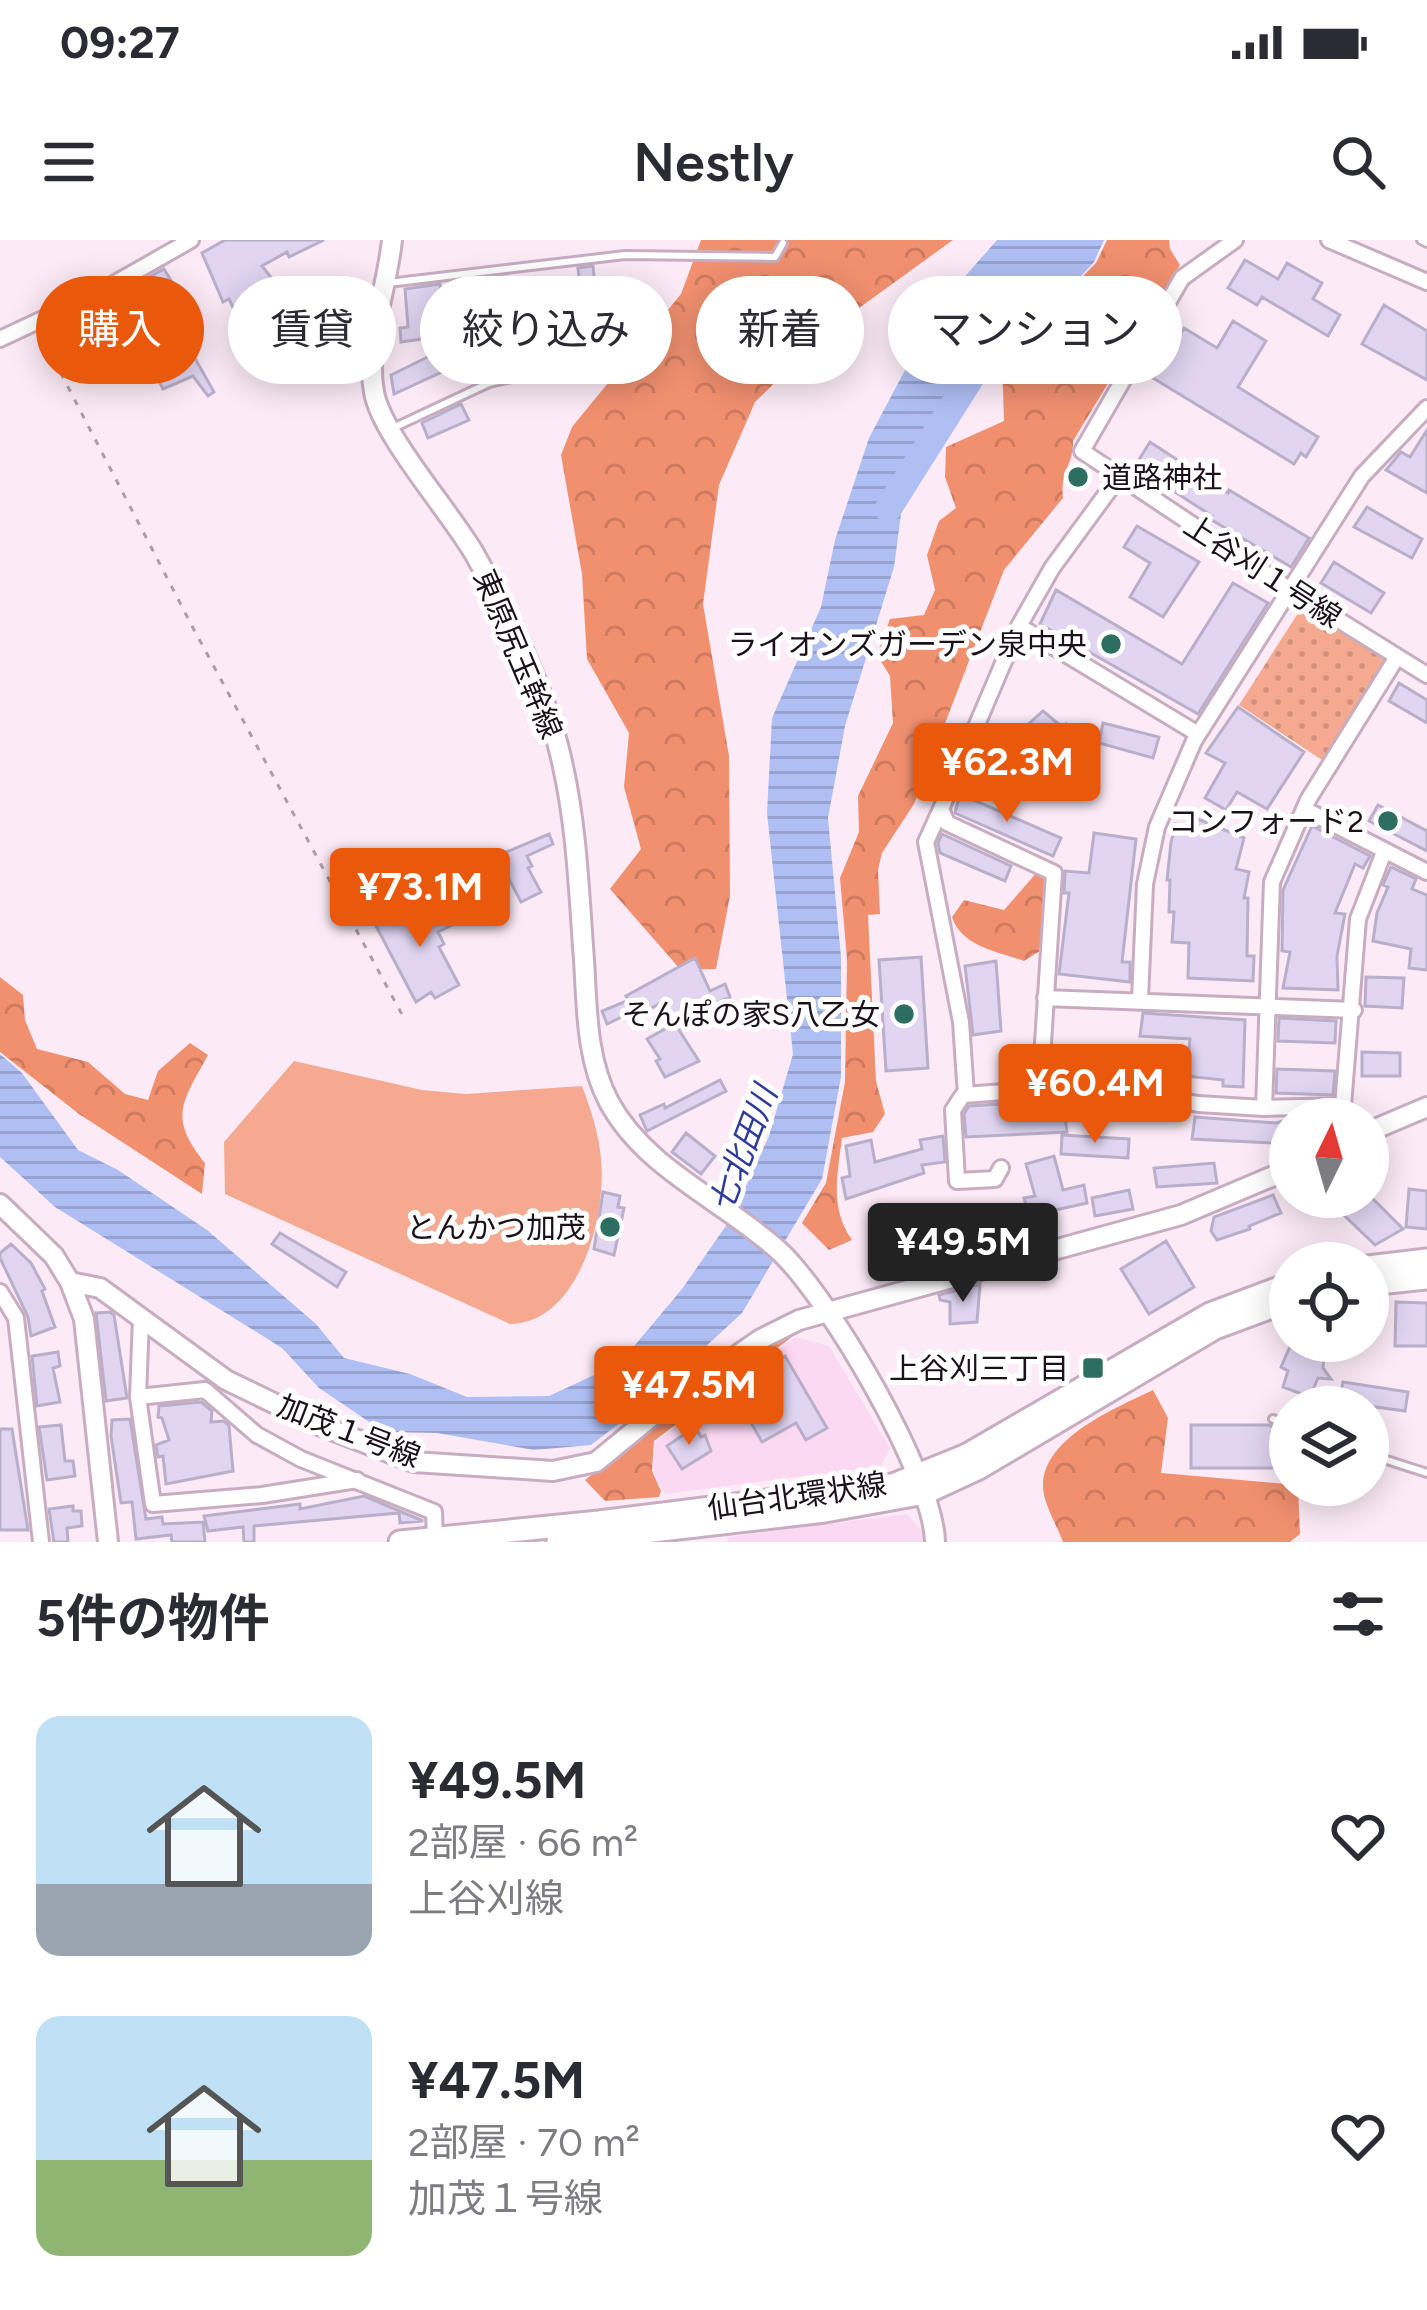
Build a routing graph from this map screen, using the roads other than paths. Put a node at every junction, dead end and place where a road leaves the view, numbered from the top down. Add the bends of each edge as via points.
1 (191, 240) edge
2 (392, 240) edge
3 (1213, 240) edge
4 (1235, 240) edge
5 (1329, 240) edge
6 (783, 243) dead end
7 (1211, 257) junction
8 (387, 276) edge
9 (396, 283) edge
10 (1427, 283) edge
11 (0, 339) edge
12 (373, 384) edge
13 (488, 384) edge
14 (1427, 408) edge
15 (391, 429) junction
16 (1118, 478) junction
17 (1292, 591) junction
18 (1018, 626) junction
19 (1397, 657) junction
20 (1427, 675) edge
21 (1198, 734) junction
22 (941, 809) junction
23 (1304, 809) junction
24 (1384, 852) junction
25 (1427, 872) edge
26 (1045, 998) junction
27 (1140, 999) junction
28 (1265, 1004) junction
29 (1354, 1010) junction
30 (1040, 1089) junction
31 (966, 1095) junction
32 (1348, 1098) edge
33 (1427, 1107) edge
34 (1264, 1108) junction
35 (1269, 1108) edge
36 (1389, 1123) edge
37 (1001, 1168) dead end
38 (1269, 1178) edge
39 (0, 1204) edge
40 (1427, 1261) edge
41 (1389, 1265) edge
42 (1427, 1278) edge
43 (70, 1282) junction
44 (1389, 1282) edge
45 (0, 1292) edge
46 (1269, 1292) edge
47 (1269, 1308) edge
48 (830, 1311) junction
49 (141, 1318) junction
50 (138, 1397) junction
51 (1389, 1461) edge
52 (1427, 1473) edge
53 (357, 1480) junction
54 (922, 1484) junction
55 (635, 1530) edge
56 (435, 1538) junction
57 (41, 1542) edge
58 (108, 1542) edge
59 (400, 1542) edge
60 (559, 1542) edge
61 (935, 1542) edge

1 - 11 street
2 - 8 street, 東原尻玉幹線
3 - 7 lane
4 - 7 street, 上谷刈１号線
5 - 10 street
6 - 9 lane via 775,257 625,255
7 - 16 street, 上谷刈１号線 via 1182,278 1082,452
12 - 15 street, 東原尻玉幹線
13 - 15 lane
14 - 17 street via 1362,476
15 - 48 street, 東原尻玉幹線 via 474,552 523,652 561,757 590,1044 608,1100 657,1160 779,1251
16 - 17 street, 上谷刈１号線
16 - 18 street
17 - 19 street, 上谷刈１号線
17 - 21 street
18 - 21 street
18 - 22 street
19 - 20 street, 上谷刈１号線
19 - 23 street
21 - 27 street via 1157,827
22 - 26 street via 947,824 1054,872
22 - 31 street via 926,842 961,1022
23 - 24 street
23 - 28 street via 1272,882
24 - 25 street
24 - 29 street via 1358,919
26 - 27 street
26 - 30 street
27 - 28 street
28 - 29 street
28 - 34 street
29 - 32 street
30 - 31 street
30 - 34 street via 1099,1085
31 - 37 street via 953,1110 957,1181 994,1179
33 - 36 street
34 - 35 street
38 - 48 street, 加茂１号線 via 1181,1215
39 - 43 street
40 - 41 main road
42 - 44 main road
43 - 49 street, 加茂１号線 via 100,1288
43 - 58 street via 84,1319
45 - 57 street via 16,1318
46 - 54 main road, 仙台北環状線 via 1210,1314
47 - 54 main road, 仙台北環状線 via 1215,1328 979,1468
48 - 49 street, 加茂１号線 via 761,1339 596,1462 554,1472 414,1462 226,1380
48 - 54 street, 東原尻玉幹線
49 - 50 street
50 - 53 street via 205,1390 257,1435
50 - 53 street via 153,1504
51 - 52 lane
53 - 56 street via 434,1512
54 - 55 main road, 仙台北環状線 via 825,1511
54 - 61 street, 東原尻玉幹線
55 - 56 main road, 仙台北環状線
55 - 60 main road, 仙台北環状線
56 - 59 main road, 仙台北環状線

